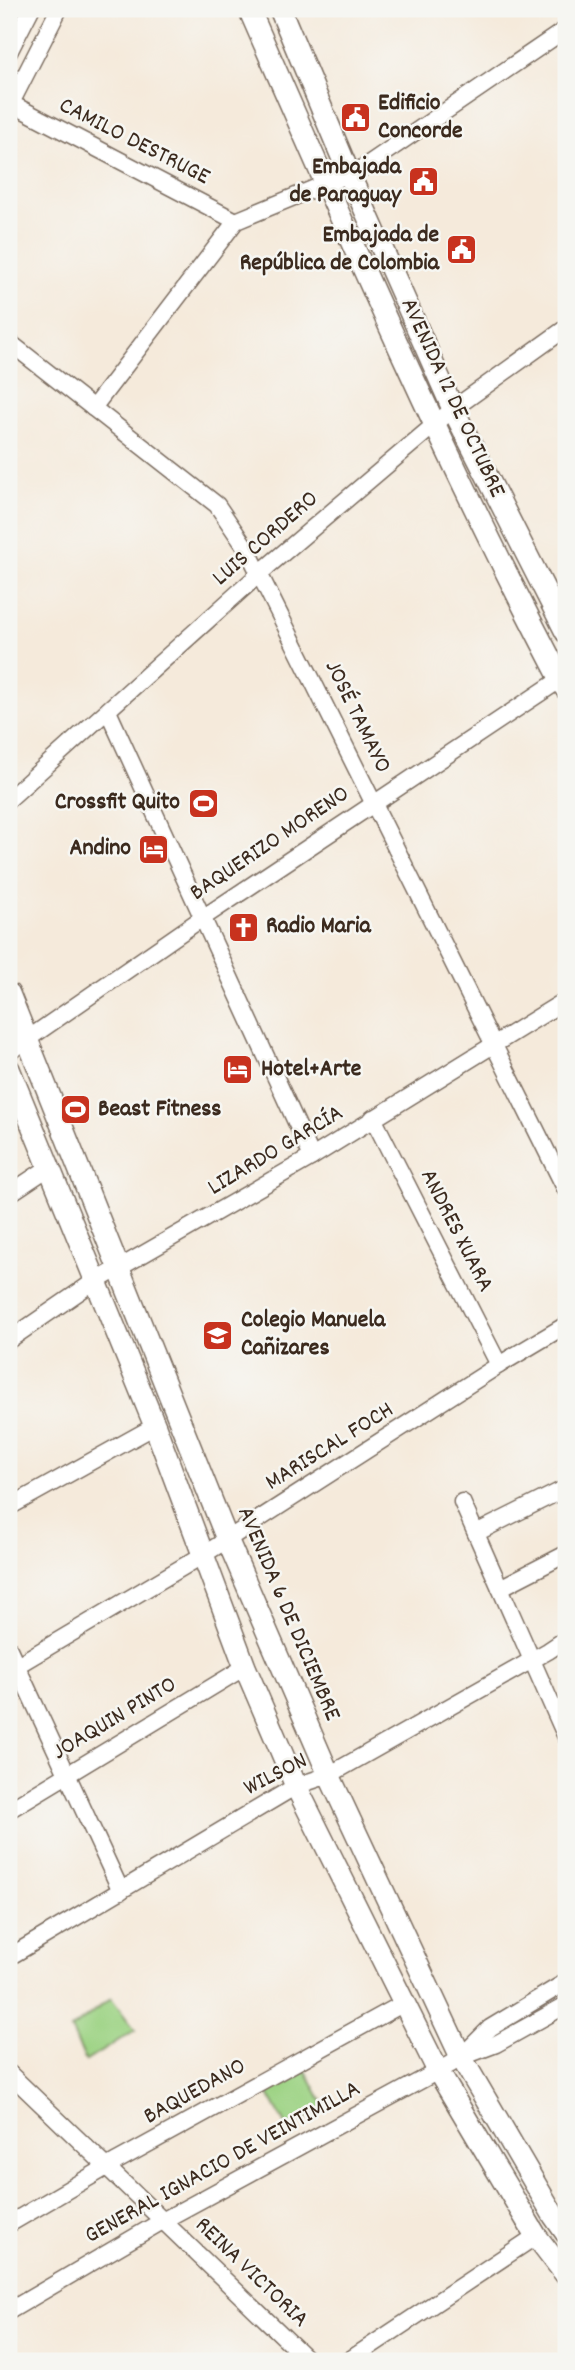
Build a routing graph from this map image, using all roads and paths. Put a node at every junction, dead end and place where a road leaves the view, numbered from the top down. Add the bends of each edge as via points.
1 (31, 9) edge
2 (59, 9) edge
3 (248, 9) edge
4 (280, 9) edge
5 (566, 29) edge
6 (13, 35) edge
7 (9, 52) edge
8 (10, 105) edge
9 (349, 175) junction
10 (325, 184) junction
11 (236, 221) junction
12 (566, 328) edge
13 (9, 342) edge
14 (93, 408) junction
15 (453, 410) junction
16 (435, 425) junction
17 (260, 573) junction
18 (566, 632) edge
19 (563, 684) edge
20 (108, 711) junction
21 (9, 799) edge
22 (373, 803) junction
23 (204, 917) junction
24 (9, 994) edge
25 (566, 1000) edge
26 (27, 1041) junction
27 (493, 1044) junction
28 (9, 1052) edge
29 (9, 1069) edge
30 (373, 1118) junction
31 (312, 1157) junction
32 (48, 1168) junction
33 (566, 1190) edge
34 (9, 1194) edge
35 (120, 1268) junction
36 (95, 1282) junction
37 (566, 1325) edge
38 (9, 1340) edge
39 (499, 1365) junction
40 (155, 1426) junction
41 (566, 1488) edge
42 (462, 1502) dead end
43 (9, 1507) edge
44 (476, 1533) junction
45 (227, 1539) junction
46 (566, 1554) edge
47 (203, 1555) junction
48 (500, 1588) junction
49 (566, 1639) edge
50 (9, 1649) edge
51 (531, 1661) junction
52 (12, 1667) edge
53 (245, 1667) junction
54 (566, 1737) edge
55 (66, 1774) junction
56 (329, 1775) junction
57 (296, 1786) junction
58 (9, 1810) edge
59 (121, 1891) junction
60 (9, 1957) edge
61 (566, 1982) edge
62 (404, 2003) junction
63 (566, 2005) edge
64 (461, 2057) junction
65 (438, 2071) junction
66 (9, 2073) edge
67 (107, 2167) junction
68 (164, 2220) junction
69 (9, 2224) edge
70 (564, 2224) edge
71 (536, 2236) junction
72 (566, 2275) edge
73 (9, 2311) edge
74 (309, 2361) edge
75 (348, 2361) edge

1 - 6 street
2 - 8 street
3 - 10 main road, AVENIDA 12 DE OCTUBRE
4 - 9 main road, AVENIDA 12 DE OCTUBRE
5 - 9 street
6 - 7 street
8 - 11 street, CAMILO DESTRUGE
9 - 10 street
9 - 15 main road, AVENIDA 12 DE OCTUBRE
10 - 11 street
10 - 16 main road, AVENIDA 12 DE OCTUBRE
11 - 14 street
12 - 15 street, LUIS CORDERO
13 - 14 street, JOSÉ TAMAYO
14 - 17 street, JOSÉ TAMAYO via 217,505
15 - 16 street, LUIS CORDERO
15 - 18 main road, AVENIDA 12 DE OCTUBRE
16 - 17 street, LUIS CORDERO
16 - 19 main road, AVENIDA 12 DE OCTUBRE
17 - 20 street, LUIS CORDERO
17 - 22 street, JOSÉ TAMAYO
19 - 22 street, BAQUERIZO MORENO
20 - 21 street, LUIS CORDERO
20 - 23 street
22 - 23 street, BAQUERIZO MORENO
22 - 27 street, JOSÉ TAMAYO
23 - 26 street, BAQUERIZO MORENO
23 - 31 street
24 - 26 main road, AVENIDA 6 DE DICIEMBRE
25 - 27 street, LIZARDO GARCÍA
26 - 28 street, BAQUERIZO MORENO
26 - 35 main road, AVENIDA 6 DE DICIEMBRE
27 - 30 street, LIZARDO GARCÍA
27 - 33 street, JOSÉ TAMAYO
29 - 32 main road
30 - 31 street, LIZARDO GARCÍA
30 - 39 street, ANDRES XUARA
31 - 35 street, LIZARDO GARCÍA
32 - 34 street
32 - 36 main road
35 - 36 street, LIZARDO GARCÍA
35 - 45 main road, AVENIDA 6 DE DICIEMBRE
36 - 38 street, LIZARDO GARCÍA
36 - 40 main road
37 - 39 street, MARISCAL FOCH
39 - 45 street, MARISCAL FOCH
40 - 43 street
40 - 47 main road
41 - 44 street
42 - 44 street
44 - 48 street
45 - 47 street, MARISCAL FOCH
45 - 56 main road, AVENIDA 6 DE DICIEMBRE
46 - 48 street
47 - 52 street, MARISCAL FOCH
47 - 53 main road
48 - 51 street
49 - 51 street, WILSON
50 - 52 street
51 - 54 street
51 - 56 street, WILSON
52 - 55 street
53 - 55 street, JOAQUIN PINTO
53 - 57 main road
55 - 58 street, JOAQUIN PINTO
55 - 59 street
56 - 57 street, WILSON
56 - 64 main road, AVENIDA 6 DE DICIEMBRE
57 - 59 street, WILSON
57 - 62 main road
59 - 60 street, WILSON
61 - 64 street, GENERAL IGNACIO DE VEINTIMILLA via 490,2028
62 - 65 main road
62 - 67 street, BAQUEDANO
63 - 64 street, GENERAL IGNACIO DE VEINTIMILLA via 496,2044
64 - 65 street, GENERAL IGNACIO DE VEINTIMILLA
64 - 70 main road, AVENIDA 6 DE DICIEMBRE
65 - 68 street, GENERAL IGNACIO DE VEINTIMILLA
65 - 71 main road
66 - 67 street, REINA VICTORIA
67 - 68 street, REINA VICTORIA
67 - 69 street, BAQUEDANO
68 - 73 street, GENERAL IGNACIO DE VEINTIMILLA
68 - 74 street, REINA VICTORIA
71 - 72 main road
71 - 75 street

